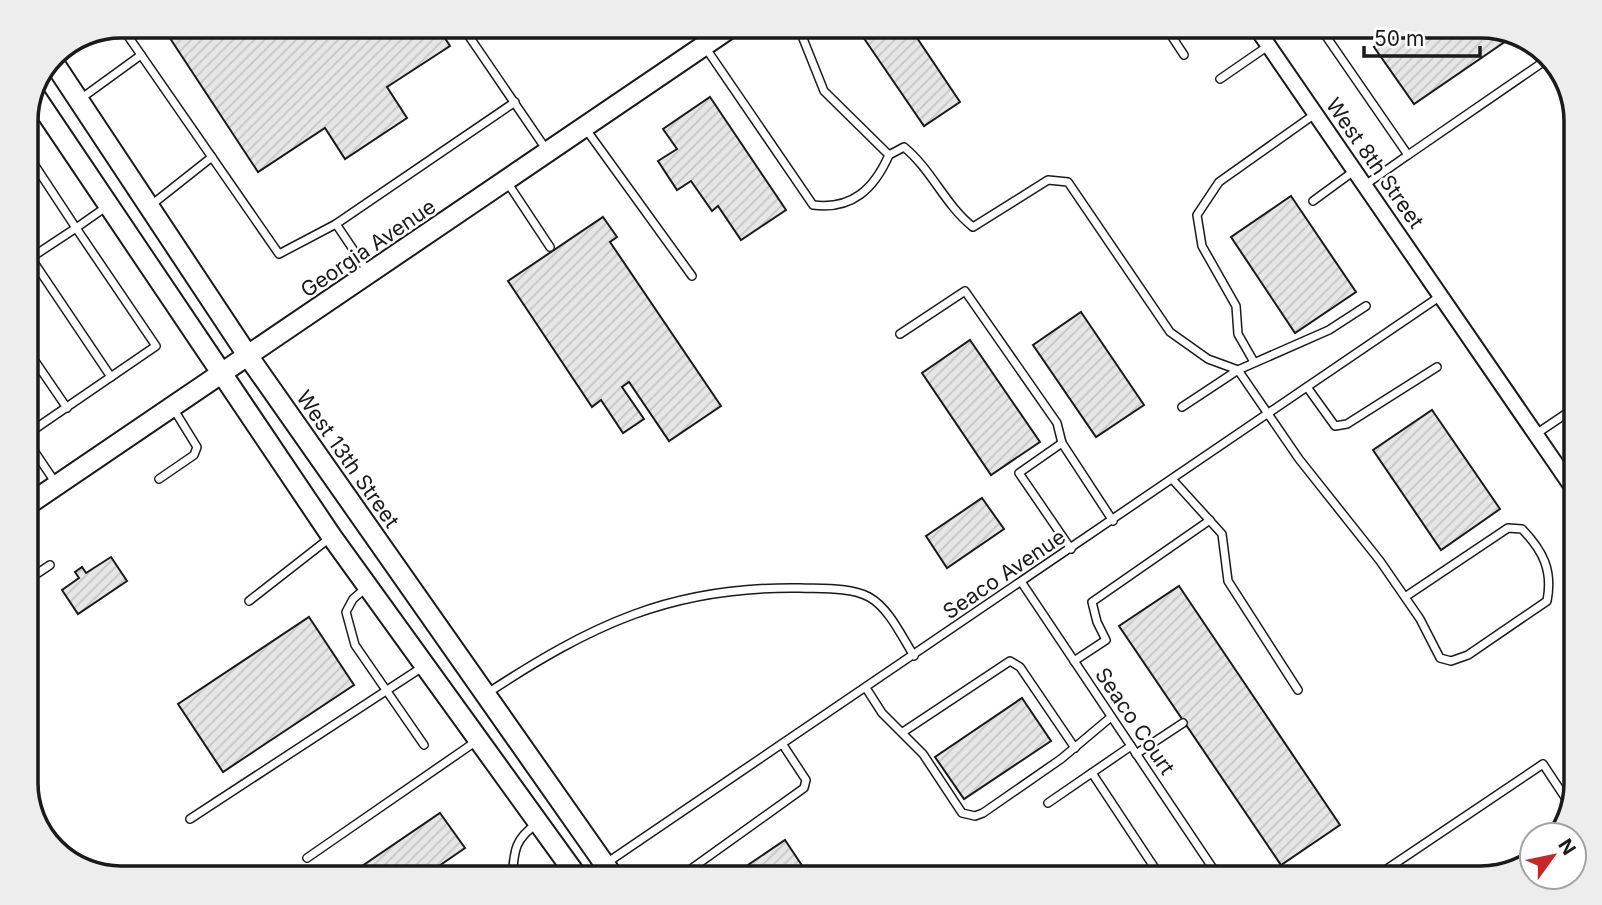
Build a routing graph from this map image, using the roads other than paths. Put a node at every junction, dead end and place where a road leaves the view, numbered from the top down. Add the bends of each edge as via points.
1 (129, 38) edge
2 (470, 38) edge
3 (716, 38) edge
4 (803, 38) edge
5 (1173, 38) edge
6 (1263, 38) edge
7 (1327, 38) edge
8 (704, 46) junction
9 (1268, 46) junction
10 (141, 55) junction
11 (1184, 55) dead end
12 (1540, 64) edge
13 (58, 69) edge
14 (1220, 79) dead end
15 (79, 100) junction
16 (515, 102) junction
17 (41, 103) edge
18 (1316, 114) junction
19 (584, 127) junction
20 (549, 152) junction
21 (889, 155) junction
22 (1408, 155) junction
23 (212, 157) junction
24 (1355, 170) junction
25 (39, 172) edge
26 (507, 182) junction
27 (1365, 185) junction
28 (1313, 201) dead end
29 (109, 204) junction
30 (149, 207) junction
31 (336, 224) junction
32 (76, 228) junction
33 (550, 247) dead end
34 (39, 252) edge
35 (39, 273) edge
36 (369, 274) junction
37 (692, 276) dead end
38 (1442, 295) junction
39 (1366, 306) dead end
40 (900, 334) dead end
41 (248, 356) junction
42 (1254, 362) junction
43 (39, 367) edge
44 (1437, 367) dead end
45 (1238, 370) junction
46 (224, 373) junction
47 (111, 377) junction
48 (1307, 387) junction
49 (1182, 407) dead end
50 (67, 408) junction
51 (173, 408) junction
52 (1267, 415) junction
53 (1563, 415) edge
54 (39, 428) edge
55 (1536, 434) junction
56 (1062, 443) junction
57 (39, 457) edge
58 (1564, 474) edge
59 (159, 479) dead end
60 (1173, 480) junction
61 (57, 485) junction
62 (39, 497) edge
63 (1210, 520) junction
64 (1112, 521) junction
65 (332, 537) junction
66 (1071, 550) junction
67 (50, 565) dead end
68 (39, 572) edge
69 (1022, 583) junction
70 (368, 587) junction
71 (1405, 597) junction
72 (249, 601) dead end
73 (914, 656) junction
74 (1074, 661) junction
75 (425, 665) junction
76 (866, 688) junction
77 (386, 690) junction
78 (1298, 691) dead end
79 (486, 694) junction
80 (1111, 717) junction
81 (1183, 723) dead end
82 (903, 732) junction
83 (478, 740) junction
84 (424, 745) dead end
85 (783, 745) junction
86 (1131, 746) junction
87 (1075, 748) junction
88 (1136, 754) junction
89 (1092, 773) junction
90 (1563, 794) edge
91 (1048, 803) dead end
92 (190, 818) dead end
93 (538, 823) junction
94 (307, 858) dead end
95 (513, 866) edge
96 (571, 866) edge
97 (606, 866) edge
98 (618, 866) edge
99 (695, 866) edge
100 (1153, 866) edge
101 (1211, 866) edge
102 (1392, 866) edge

1 - 10 lane
2 - 16 lane
3 - 8 main road, Georgia Avenue
4 - 21 lane via 824,91
5 - 11 lane
6 - 9 street, West 8th Street
7 - 22 lane
8 - 19 main road, Georgia Avenue
8 - 21 lane via 813,205 832,208 858,199 879,178
9 - 14 lane
9 - 18 street, West 8th Street
10 - 15 lane
10 - 23 lane
12 - 22 lane
13 - 15 main road, West 13th Street
15 - 30 main road, West 13th Street
16 - 20 lane
16 - 31 lane
17 - 29 main road
18 - 24 street, West 8th Street
18 - 42 lane via 1219,182 1197,215 1202,246 1236,306 1238,334
19 - 20 main road, Georgia Avenue
19 - 37 lane
20 - 26 main road, Georgia Avenue
21 - 45 lane via 904,148 917,158 973,227 1048,180 1068,182 1170,332 1208,359
22 - 27 lane
23 - 30 lane
23 - 31 lane via 279,254
24 - 27 street, West 8th Street
24 - 28 lane
25 - 32 lane
26 - 33 lane
26 - 36 main road, Georgia Avenue
27 - 38 street, West 8th Street
29 - 32 lane
29 - 46 main road
30 - 41 main road, West 13th Street
31 - 36 lane
32 - 34 lane
32 - 47 lane via 156,346
35 - 47 lane
36 - 41 main road, Georgia Avenue
38 - 48 lane, Seaco Avenue
38 - 55 street, West 8th Street
39 - 42 lane via 1329,330
40 - 56 lane via 965,291 1056,423
41 - 46 main road, Georgia Avenue
41 - 79 main road, West 13th Street
42 - 45 lane
43 - 50 lane
44 - 48 lane via 1347,424 1335,426
45 - 49 lane
45 - 52 lane
46 - 51 main road, Georgia Avenue
46 - 65 main road
47 - 50 lane
48 - 52 lane, Seaco Avenue
50 - 54 lane
51 - 59 lane via 197,447 194,455
51 - 61 main road, Georgia Avenue
52 - 60 lane, Seaco Avenue
52 - 71 lane
53 - 55 lane
55 - 58 street, West 8th Street
56 - 64 lane
56 - 66 lane via 1019,473
57 - 61 lane
60 - 63 lane
60 - 64 lane, Seaco Avenue
61 - 62 main road, Georgia Avenue
63 - 74 lane via 1092,601 1106,640
63 - 78 lane via 1225,542 1228,581
64 - 66 lane, Seaco Avenue
65 - 70 main road
65 - 72 lane
66 - 69 lane, Seaco Avenue
67 - 68 lane
69 - 73 lane, Seaco Avenue
69 - 74 lane, Seaco Court
70 - 75 main road
70 - 77 lane via 352,598 346,612 355,645
71 - 71 lane via 1440,658 1451,662 1547,601 1547,563 1522,529 1508,528
73 - 76 lane, Seaco Avenue
73 - 79 lane via 887,615 868,597 830,589 751,587 632,614 583,634
74 - 80 lane, Seaco Court
75 - 77 lane
75 - 83 main road
76 - 82 lane via 882,713
76 - 85 lane, Seaco Avenue
77 - 84 lane
77 - 92 lane
79 - 97 main road, West 13th Street
80 - 86 lane, Seaco Court
80 - 87 lane
81 - 88 lane
82 - 87 lane via 957,807 969,816 984,813
82 - 87 lane via 1010,661 1020,667
83 - 93 main road
83 - 94 lane
85 - 98 lane, Seaco Avenue
85 - 99 lane via 806,779 804,788
86 - 88 lane, Seaco Court
86 - 89 lane
88 - 101 lane, Seaco Court
89 - 91 lane
89 - 100 lane
90 - 102 lane via 1543,764
93 - 95 lane via 523,833
93 - 96 main road

